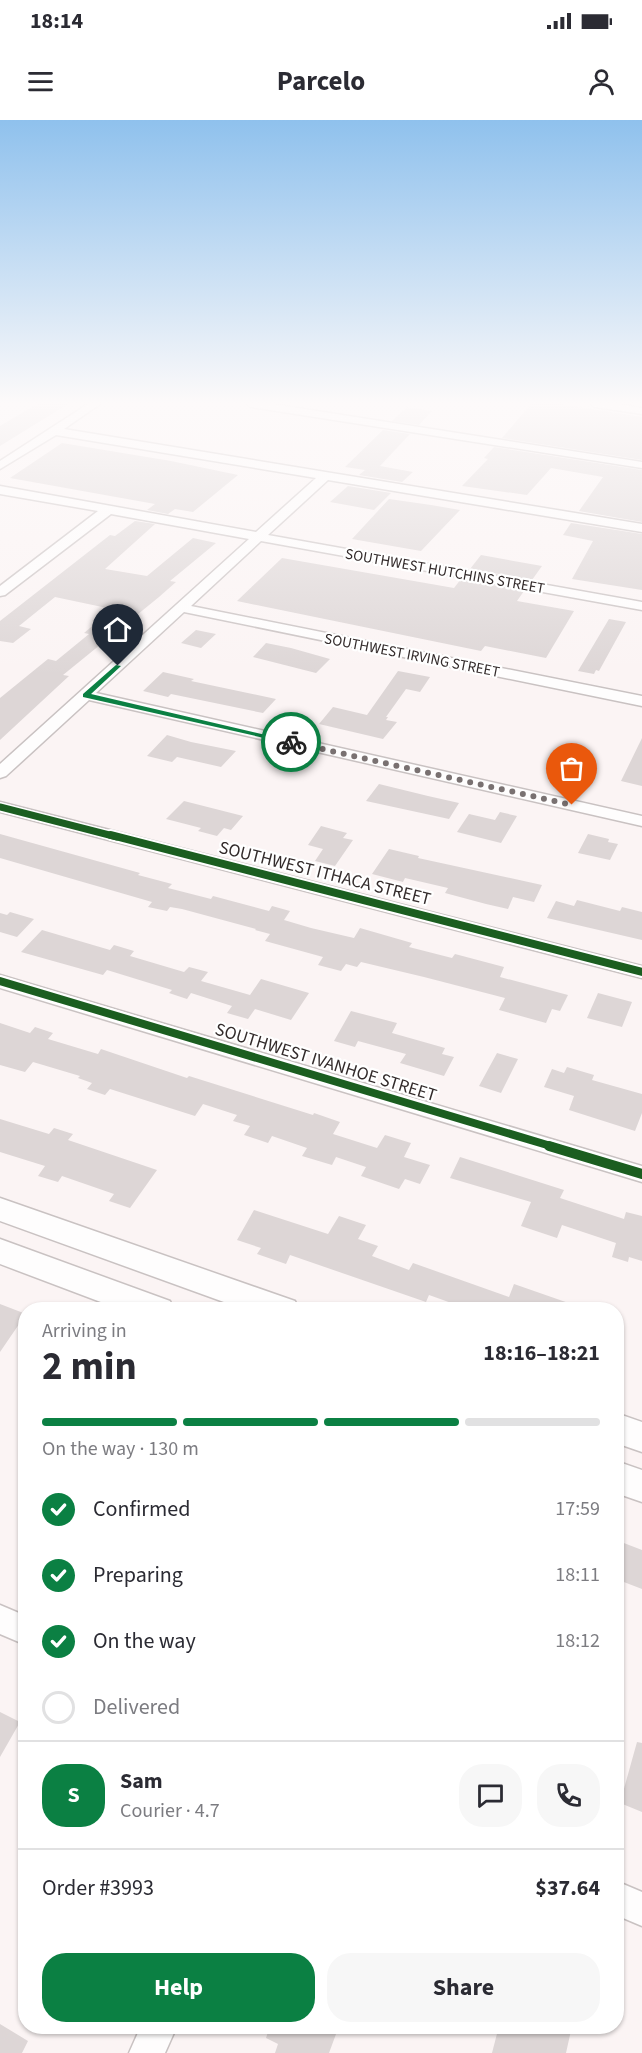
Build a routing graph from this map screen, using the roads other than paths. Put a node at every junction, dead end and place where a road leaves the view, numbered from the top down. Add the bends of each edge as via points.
1 (24, 494) edge
2 (306, 494) edge
3 (436, 494) edge
4 (110, 509) junction
5 (642, 528) edge
6 (260, 537) junction
7 (0, 592) edge
8 (642, 606) edge
9 (182, 608) junction
10 (86, 695) junction
11 (642, 701) edge
12 (0, 773) edge
13 (0, 807) edge
14 (642, 821) edge
15 (642, 972) edge
16 (0, 981) edge
17 (642, 1174) edge
18 (0, 1209) edge
19 (0, 1251) edge
20 (137, 1302) edge
21 (262, 1302) edge
22 (624, 1431) edge
23 (642, 1437) edge
24 (624, 1480) edge
25 (642, 1486) edge
26 (0, 1619) edge
27 (18, 1627) edge
28 (624, 1901) edge
29 (642, 1909) edge
30 (155, 2034) edge
31 (147, 2053) edge

1 - 4 street, SOUTHWEST HUTCHINS STREET
2 - 6 street
3 - 5 street
4 - 6 street, SOUTHWEST HUTCHINS STREET
4 - 7 street
6 - 8 street, SOUTHWEST HUTCHINS STREET
6 - 9 street
9 - 10 street
9 - 11 street, SOUTHWEST IRVING STREET
10 - 12 street
10 - 14 street
13 - 15 street, SOUTHWEST ITHACA STREET
16 - 17 street, SOUTHWEST IVANHOE STREET
18 - 21 main road
19 - 20 main road
22 - 23 main road
24 - 25 main road
26 - 27 street
28 - 29 street
30 - 31 street

